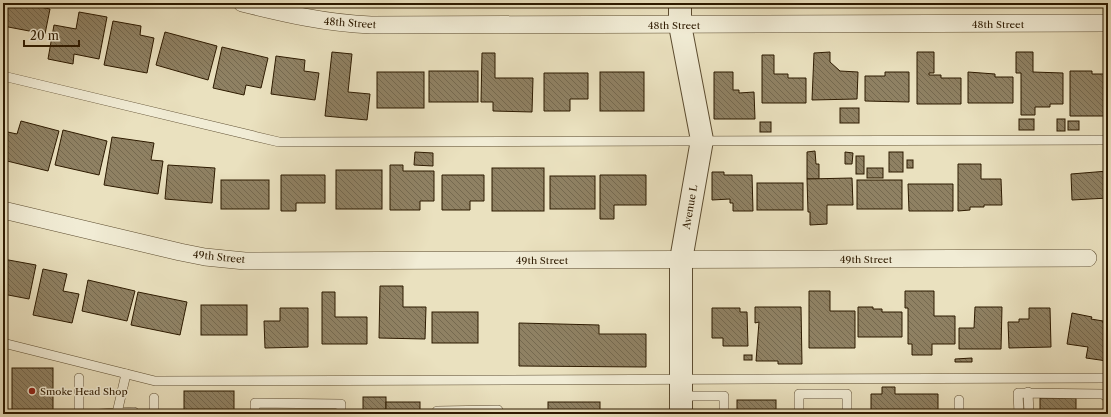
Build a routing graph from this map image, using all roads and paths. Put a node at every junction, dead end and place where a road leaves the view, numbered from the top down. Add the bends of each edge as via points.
1 (242, 3) edge
2 (680, 3) edge
3 (1108, 24) edge
4 (680, 25) junction
5 (3, 76) edge
6 (702, 140) junction
7 (1108, 140) edge
8 (3, 210) edge
9 (1088, 258) dead end
10 (681, 260) junction
11 (3, 344) edge
12 (126, 374) junction
13 (79, 378) dead end
14 (1108, 378) edge
15 (1028, 392) junction
16 (681, 396) edge
17 (154, 398) dead end
18 (1108, 398) edge
19 (959, 400) dead end
20 (117, 413) junction
21 (79, 414) edge
22 (99, 414) edge
23 (134, 414) edge
24 (154, 414) edge
25 (255, 414) edge
26 (341, 414) edge
27 (437, 414) edge
28 (498, 414) edge
29 (724, 414) edge
30 (799, 414) edge
31 (847, 414) edge
32 (959, 414) edge
33 (1019, 414) edge
34 (1028, 414) edge

1 - 4 street, 48th Street via 304,18 371,26
2 - 4 street, Avenue L
3 - 4 street, 48th Street
4 - 6 street, Avenue L
5 - 6 lane via 279,142
6 - 7 lane
6 - 10 street, Avenue L
8 - 10 street, 49th Street via 224,260
9 - 10 street, 49th Street
10 - 16 street, Avenue L
11 - 12 lane
12 - 16 lane via 155,382
12 - 20 lane
13 - 21 lane
14 - 16 lane
15 - 18 lane via 1103,394
15 - 33 lane via 1018,393
15 - 34 lane
16 - 29 lane via 724,396
17 - 24 lane
19 - 32 lane
20 - 22 lane
20 - 23 lane
25 - 26 lane via 255,403 341,404
27 - 28 lane via 498,410
30 - 31 lane via 799,394 847,394

